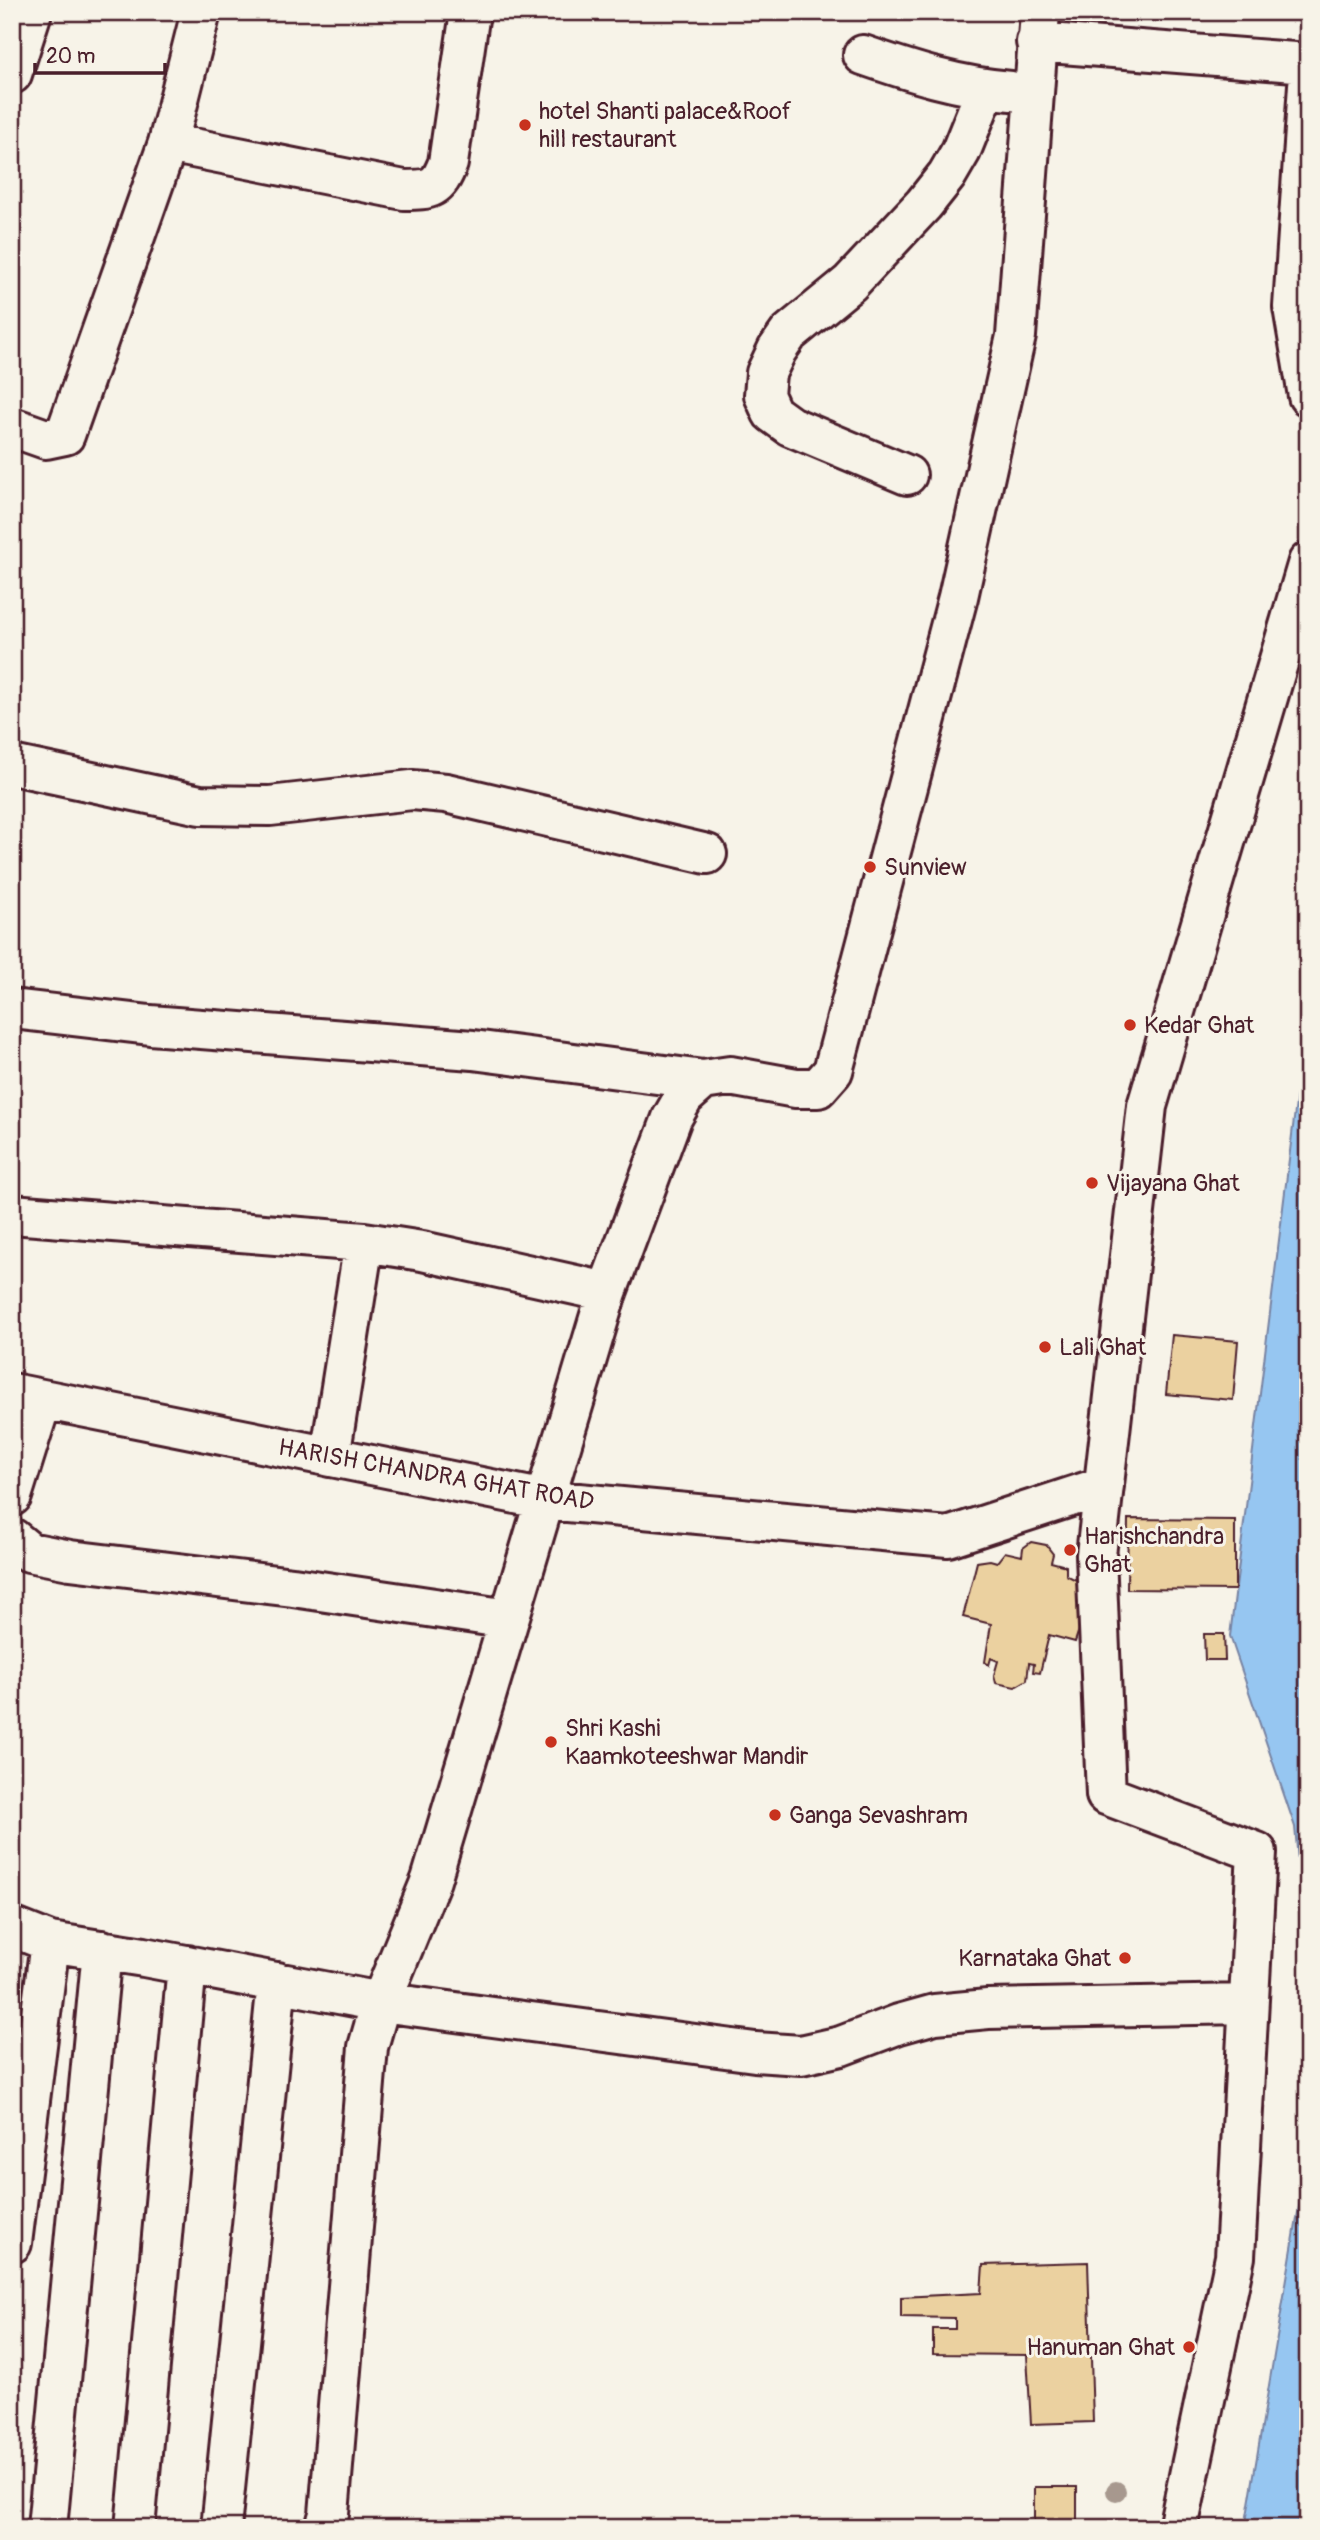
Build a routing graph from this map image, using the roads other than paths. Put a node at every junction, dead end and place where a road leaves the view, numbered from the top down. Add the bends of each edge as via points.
1 (32, 12) edge
2 (201, 12) edge
3 (470, 12) edge
4 (1038, 27) edge
5 (863, 55) dead end
6 (1308, 63) edge
7 (12, 74) edge
8 (1308, 85) edge
9 (986, 89) junction
10 (1034, 92) junction
11 (168, 143) junction
12 (1308, 396) edge
13 (12, 427) edge
14 (907, 475) dead end
15 (1308, 562) edge
16 (12, 765) edge
17 (707, 854) dead end
18 (12, 1009) edge
19 (703, 1080) junction
20 (12, 1214) edge
21 (364, 1242) junction
22 (607, 1293) junction
23 (27, 1396) edge
24 (330, 1457) junction
25 (1104, 1486) junction
26 (12, 1496) edge
27 (546, 1500) junction
28 (12, 1538) edge
29 (509, 1619) junction
30 (12, 1927) edge
31 (50, 1942) junction
32 (102, 1950) junction
33 (187, 1965) junction
34 (277, 1982) junction
35 (381, 2003) junction
36 (1248, 2004) junction
37 (12, 2243) edge
38 (47, 2528) edge
39 (135, 2528) edge
40 (221, 2528) edge
41 (325, 2528) edge
42 (1178, 2528) edge

1 - 7 street
2 - 11 street
3 - 11 street via 448,163 442,180 425,190 404,190
4 - 6 street
4 - 10 street
5 - 9 street via 927,77
8 - 12 street via 1293,307
9 - 10 street
9 - 14 street via 947,176 850,283 789,332 766,373 764,396 772,413 790,426
10 - 19 street via 1016,336 958,597 833,1071 818,1088 730,1076
11 - 13 street via 65,435 46,439
15 - 25 street via 1147,1106
16 - 17 street via 200,805 270,806 412,790 446,793
18 - 19 street via 150,1025 473,1050
19 - 22 street via 684,1097 672,1118
20 - 21 street
21 - 22 street
21 - 24 street
22 - 27 street
23 - 24 street, HARISH CHANDRA GHAT ROAD
23 - 26 street
24 - 27 street, HARISH CHANDRA GHAT ROAD
25 - 27 street, HARISH CHANDRA GHAT ROAD via 947,1537
25 - 36 street via 1096,1555 1106,1795 1256,1852
27 - 29 street
28 - 29 street via 29,1552 70,1560
29 - 35 street via 431,1880
30 - 31 street
31 - 32 street
31 - 37 street
32 - 33 street
32 - 38 street
33 - 34 street
33 - 39 street
34 - 35 street
34 - 40 street
35 - 36 street via 755,2052 801,2054 841,2046 934,2014
35 - 41 street via 365,2075
36 - 42 street via 1235,2258

